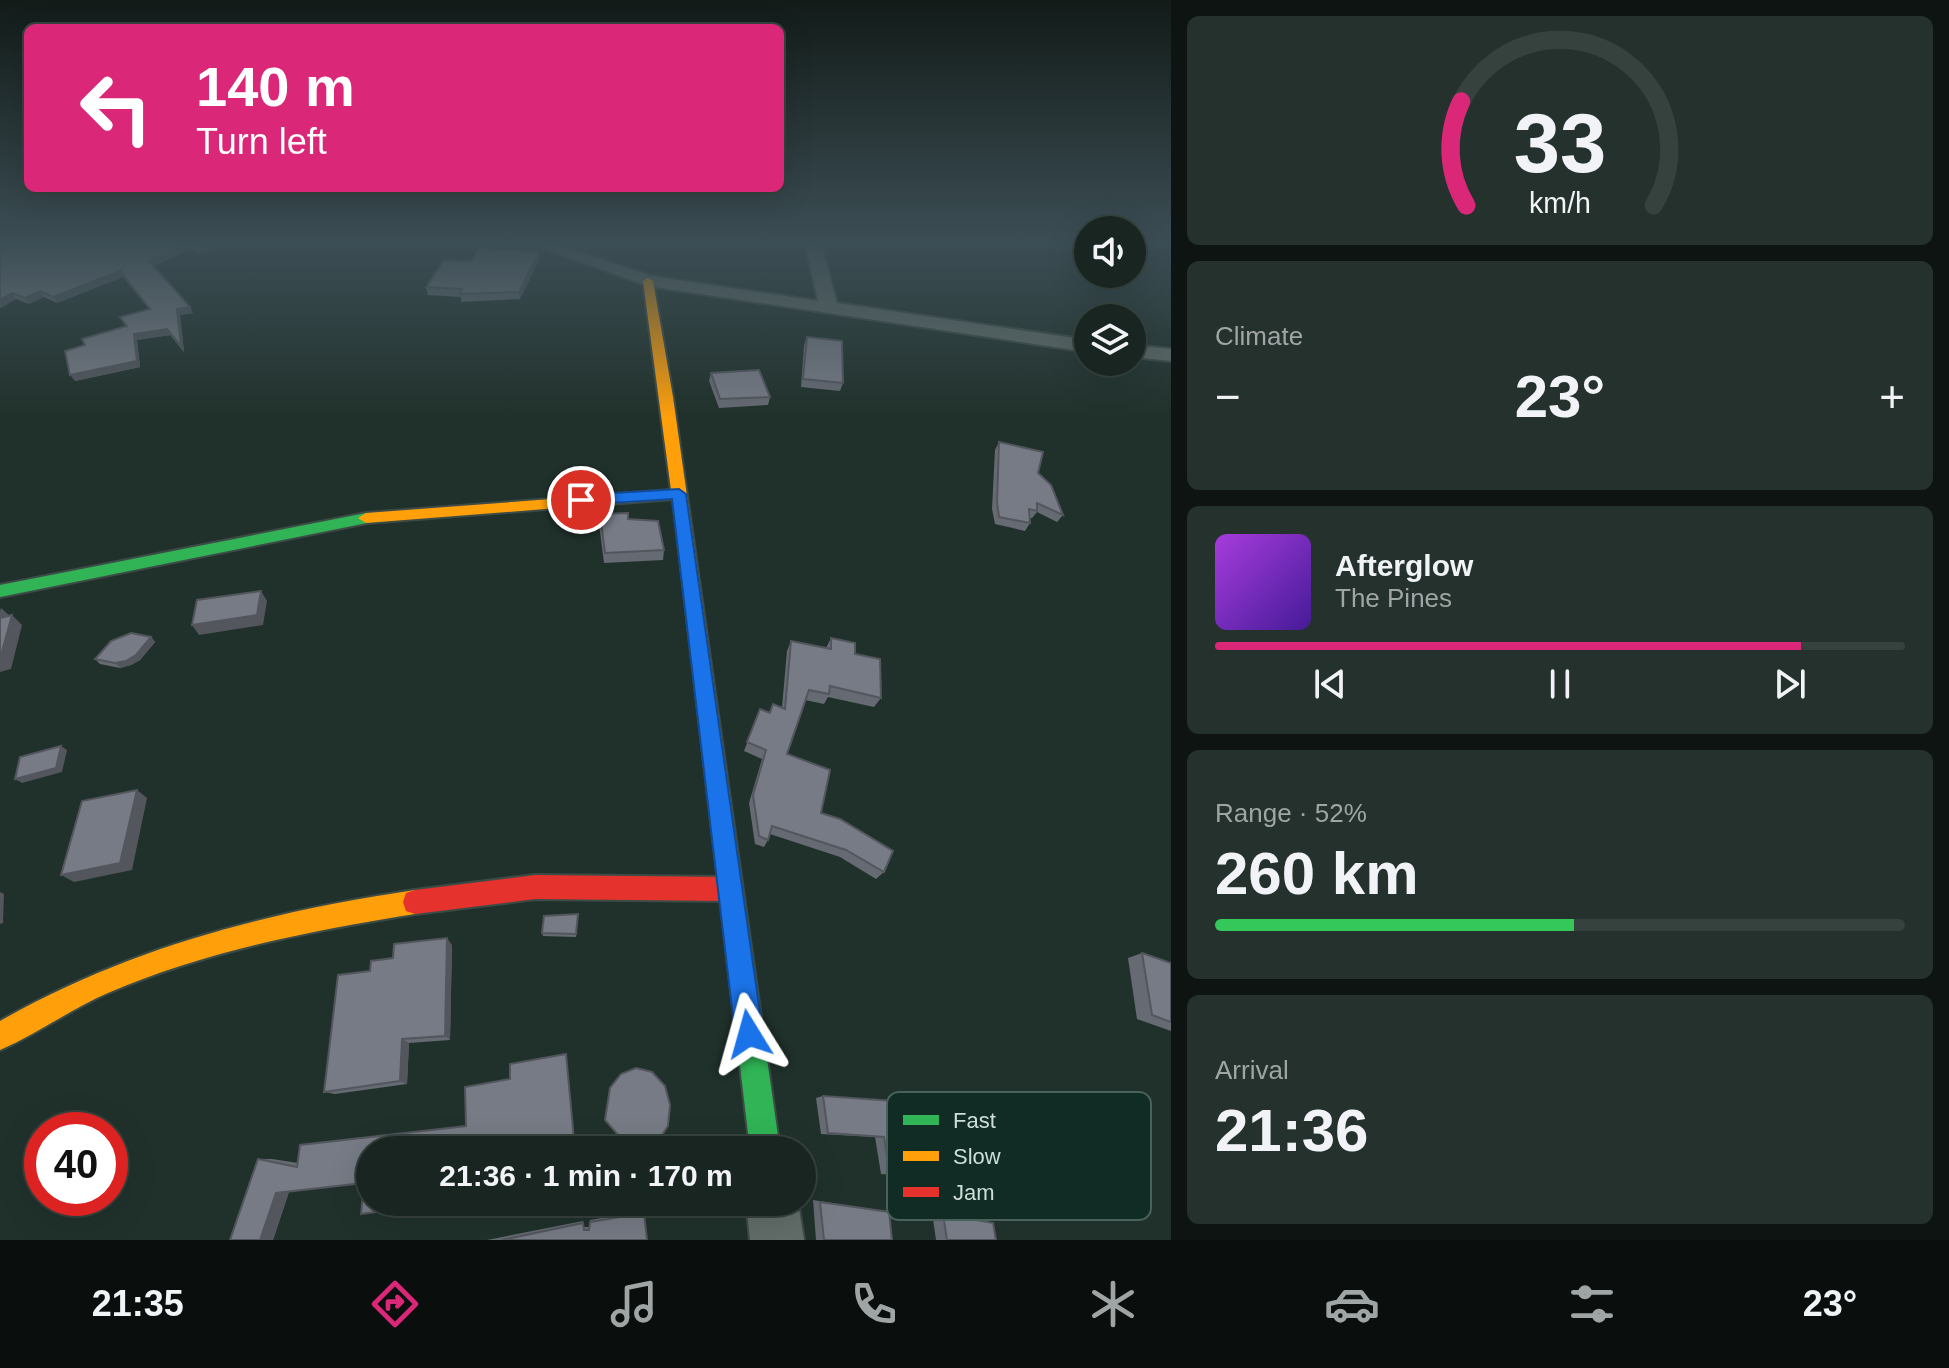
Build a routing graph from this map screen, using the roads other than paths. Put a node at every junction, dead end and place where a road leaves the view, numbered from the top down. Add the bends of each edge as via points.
1 (651, 302) edge
2 (783, 302) edge
3 (827, 302) edge
4 (829, 309) junction
5 (1074, 344) edge
6 (1146, 352) edge
7 (1171, 355) edge
8 (679, 494) junction
9 (0, 591) edge
10 (729, 889) junction
11 (0, 1036) edge
12 (763, 1136) edge
13 (774, 1216) edge
14 (777, 1240) edge

1 - 8 street
2 - 4 street
3 - 4 street
4 - 5 street
6 - 7 street
8 - 9 street via 374,516
8 - 10 street
10 - 11 street via 533,887 388,906 288,926 134,968 88,986
10 - 12 street
13 - 14 street

